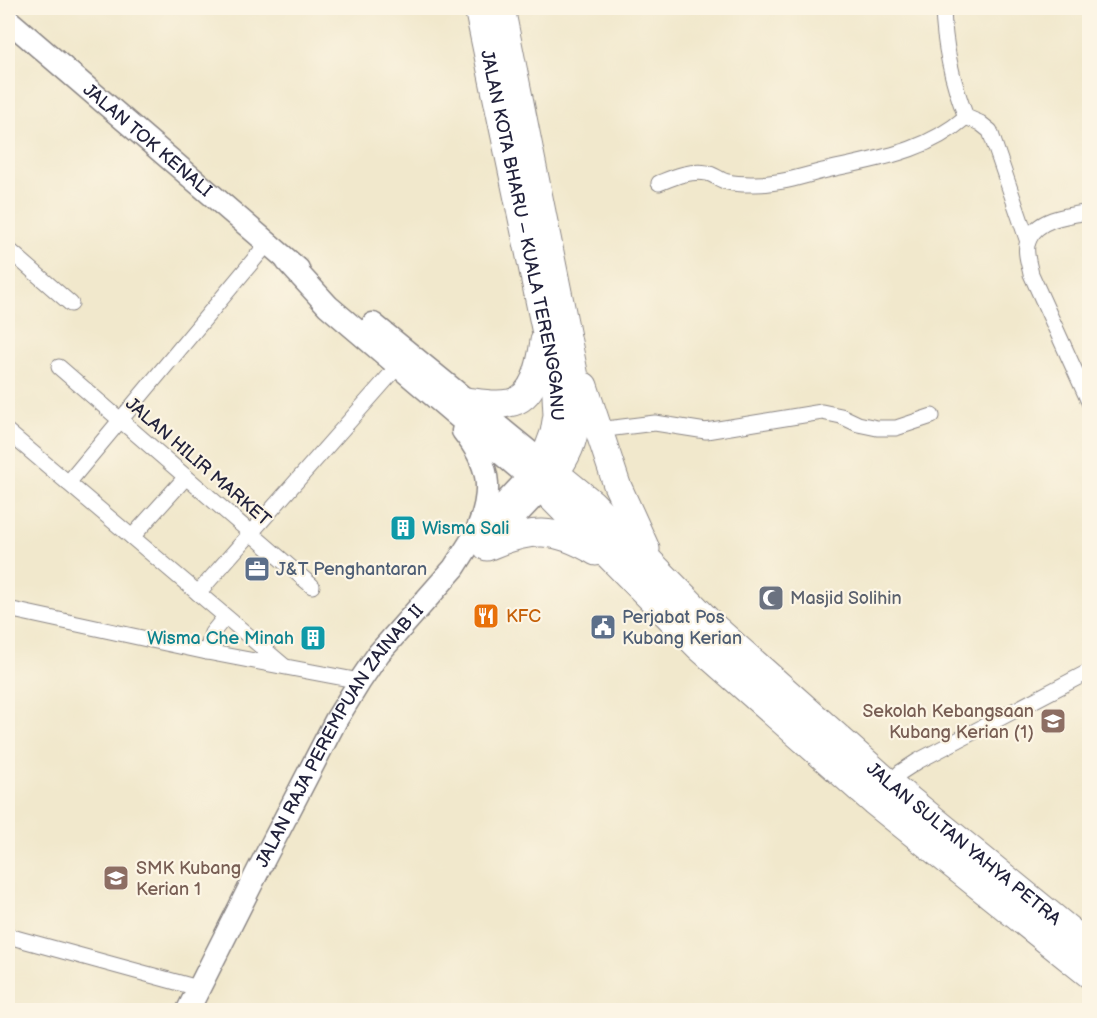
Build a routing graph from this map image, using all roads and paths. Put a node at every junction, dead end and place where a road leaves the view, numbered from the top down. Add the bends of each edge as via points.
1 (478, 8) edge
2 (501, 8) edge
3 (944, 8) edge
4 (9, 25) edge
5 (966, 117) junction
6 (659, 183) dead end
7 (1089, 212) edge
8 (1028, 242) junction
9 (267, 244) junction
10 (8, 249) edge
11 (287, 261) junction
12 (71, 304) dead end
13 (556, 333) junction
14 (398, 366) junction
15 (59, 367) dead end
16 (434, 397) junction
17 (467, 401) junction
18 (1089, 404) edge
19 (932, 416) dead end
20 (120, 420) junction
21 (598, 430) junction
22 (8, 432) edge
23 (542, 475) junction
24 (186, 477) junction
25 (68, 483) junction
26 (250, 533) junction
27 (132, 537) junction
28 (481, 541) junction
29 (652, 564) junction
30 (618, 565) junction
31 (312, 586) dead end
32 (198, 593) junction
33 (8, 609) edge
34 (225, 617) junction
35 (207, 652) junction
36 (284, 666) junction
37 (1089, 671) edge
38 (360, 681) junction
39 (881, 792) junction
40 (8, 936) edge
41 (1089, 947) edge
42 (1089, 975) edge
43 (198, 988) junction
44 (188, 1011) edge

1 - 13 highway, JALAN KOTA BHARU – KUALA TERENGGANU
2 - 13 highway, JALAN KOTA BHARU – KUALA TERENGGANU
3 - 5 street via 947,52
4 - 9 main road, JALAN TOK KENALI
5 - 6 street via 925,144 785,183 753,185 693,172
5 - 8 street via 990,131
7 - 8 street via 1049,221
8 - 18 street via 1031,274
9 - 11 main road, JALAN TOK KENALI
9 - 20 street
10 - 12 street
11 - 14 main road, JALAN TOK KENALI via 328,306
11 - 17 main road, JALAN TOK KENALI via 339,297
13 - 17 highway via 526,394 512,403
13 - 21 highway
13 - 23 highway, JALAN KOTA BHARU – KUALA TERENGGANU via 557,415
14 - 16 main road, JALAN TOK KENALI
14 - 26 street
15 - 20 street, JALAN HILIR MARKET
16 - 23 main road, JALAN TOK KENALI
16 - 28 main road via 482,461 488,497
17 - 23 main road, JALAN SULTAN YAHYA PETRA
19 - 21 street via 896,428 858,424 822,412 706,431 655,423
20 - 24 street, JALAN HILIR MARKET
20 - 25 street
21 - 29 highway
22 - 25 street
23 - 28 main road, JALAN RAJA PEREMPUAN ZAINAB II
23 - 29 highway, JALAN SULTAN YAHYA PETRA via 592,503
23 - 30 highway, JALAN SULTAN YAHYA PETRA
24 - 26 street, JALAN HILIR MARKET
24 - 27 street
25 - 27 street
26 - 31 street, JALAN HILIR MARKET
26 - 32 street
27 - 32 street
28 - 30 highway via 548,533 581,542
28 - 38 main road, JALAN RAJA PEREMPUAN ZAINAB II
29 - 39 highway, JALAN SULTAN YAHYA PETRA
30 - 39 highway, JALAN SULTAN YAHYA PETRA via 700,648
32 - 34 street
33 - 35 street
34 - 35 street via 212,633
34 - 36 street
35 - 36 street
36 - 38 street
37 - 39 street via 918,761 900,772
38 - 43 main road, JALAN RAJA PEREMPUAN ZAINAB II via 336,720
39 - 41 highway, JALAN SULTAN YAHYA PETRA
39 - 42 highway, JALAN SULTAN YAHYA PETRA
40 - 43 street
43 - 44 main road, JALAN RAJA PEREMPUAN ZAINAB II

